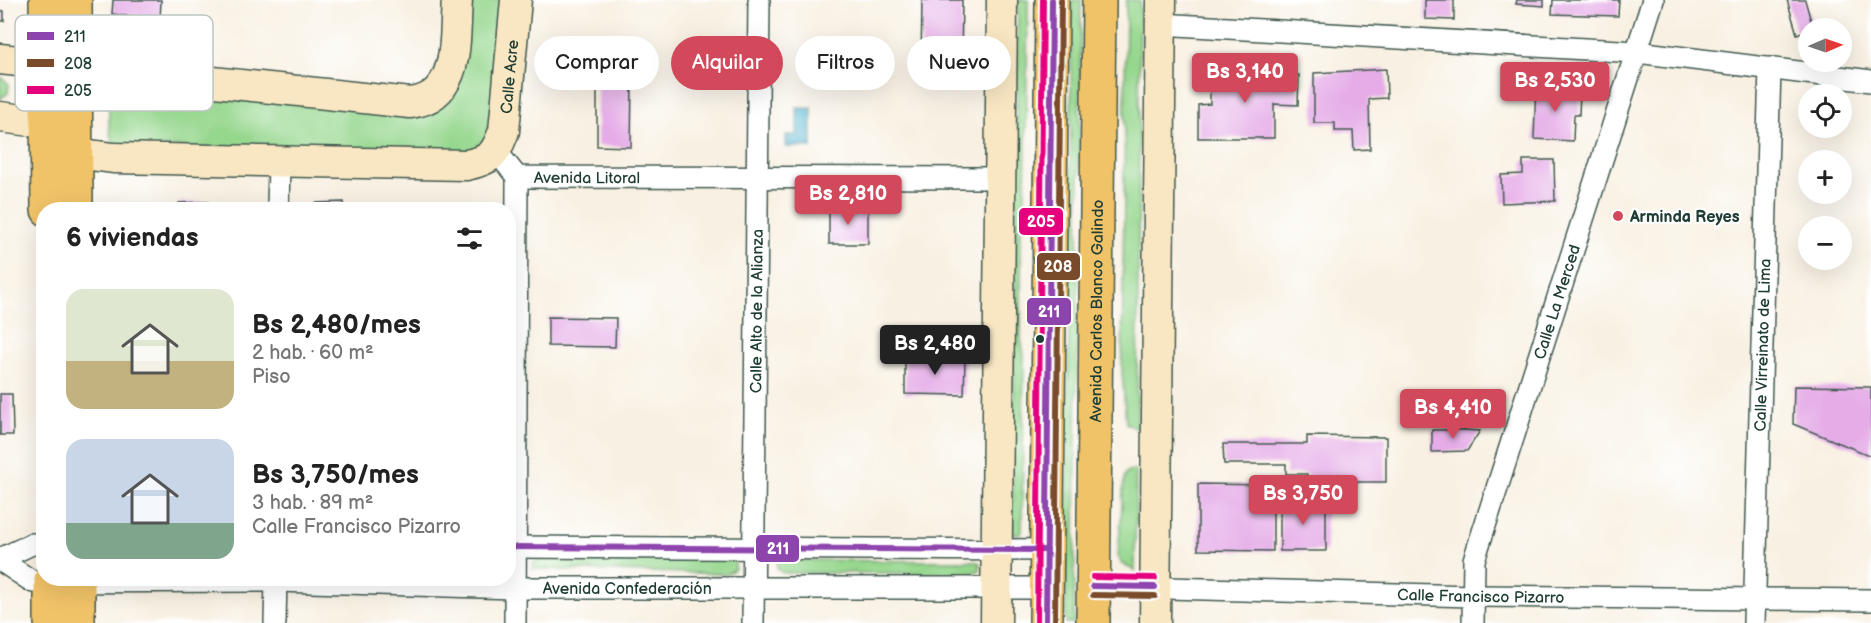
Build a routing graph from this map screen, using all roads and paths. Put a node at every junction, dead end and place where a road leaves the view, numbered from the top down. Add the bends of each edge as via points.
1 (46, 0) edge
2 (75, 0) edge
3 (457, 0) edge
4 (516, 0) edge
5 (759, 0) edge
6 (1002, 0) edge
7 (1052, 0) edge
8 (1099, 0) edge
9 (1653, 0) edge
10 (1161, 12) edge
11 (49, 15) edge
12 (72, 15) edge
13 (1637, 52) junction
14 (0, 59) edge
15 (15, 60) edge
16 (1770, 68) junction
17 (1871, 81) edge
18 (213, 82) edge
19 (58, 111) edge
20 (0, 117) edge
21 (56, 142) junction
22 (497, 152) junction
23 (279, 162) junction
24 (517, 177) junction
25 (756, 177) junction
26 (1000, 178) junction
27 (49, 202) edge
28 (73, 202) edge
29 (278, 202) edge
30 (516, 251) edge
31 (36, 544) edge
32 (516, 547) edge
33 (998, 549) junction
34 (754, 550) junction
35 (1047, 550) junction
36 (0, 560) edge
37 (36, 582) edge
38 (62, 586) edge
39 (66, 586) edge
40 (276, 586) edge
41 (455, 586) edge
42 (1093, 586) junction
43 (1155, 587) junction
44 (515, 588) junction
45 (753, 588) junction
46 (996, 588) junction
47 (1046, 588) junction
48 (1473, 596) junction
49 (1871, 600) edge
50 (1754, 601) junction
51 (51, 623) edge
52 (78, 623) edge
53 (275, 623) edge
54 (515, 623) edge
55 (753, 623) edge
56 (996, 623) edge
57 (1046, 623) edge
58 (1093, 623) edge
59 (1155, 623) edge
60 (1473, 623) edge
61 (1754, 623) edge

1 - 11 main road
2 - 12 main road
3 - 18 street via 451,73 434,96 410,103
4 - 22 street, Calle Acre via 504,131
5 - 25 street, Calle Alto de la Alianza
6 - 26 street
7 - 35 main road
8 - 42 main road, Avenida Carlos Blanco Galindo
9 - 13 street
10 - 13 street
10 - 43 street
13 - 16 street
13 - 48 street, Calle La Merced via 1474,560
14 - 15 street
16 - 17 street
16 - 50 street, Calle Virreinato de Lima
19 - 21 main road
20 - 21 street
21 - 23 street via 113,158
21 - 27 main road
21 - 28 main road
22 - 23 street via 483,162 466,165
22 - 24 street, Avenida Litoral
23 - 29 street
24 - 25 street, Avenida Litoral
24 - 30 street
25 - 26 street, Avenida Litoral
25 - 34 street, Calle Alto de la Alianza
26 - 33 street
31 - 36 street, Avenida Confederación
32 - 34 street
33 - 34 street
33 - 35 street
33 - 46 street
34 - 45 street, Calle Alto de la Alianza
35 - 47 main road
36 - 37 street, Avenida Confederación
38 - 51 main road
39 - 52 main road
40 - 53 street
41 - 44 street, Avenida Confederación
42 - 43 street, Calle Francisco Pizarro
42 - 58 main road, Avenida Carlos Blanco Galindo
43 - 48 street, Calle Francisco Pizarro
43 - 59 street
44 - 45 street, Avenida Confederación
44 - 54 street
45 - 46 street, Avenida Confederación
45 - 55 street, Calle Alto de la Alianza
46 - 47 street, Avenida Confederación
46 - 56 street
47 - 57 main road
48 - 50 street, Calle Francisco Pizarro
48 - 60 street, Calle La Merced
49 - 50 street, Calle Francisco Pizarro
50 - 61 street, Calle Virreinato de Lima

